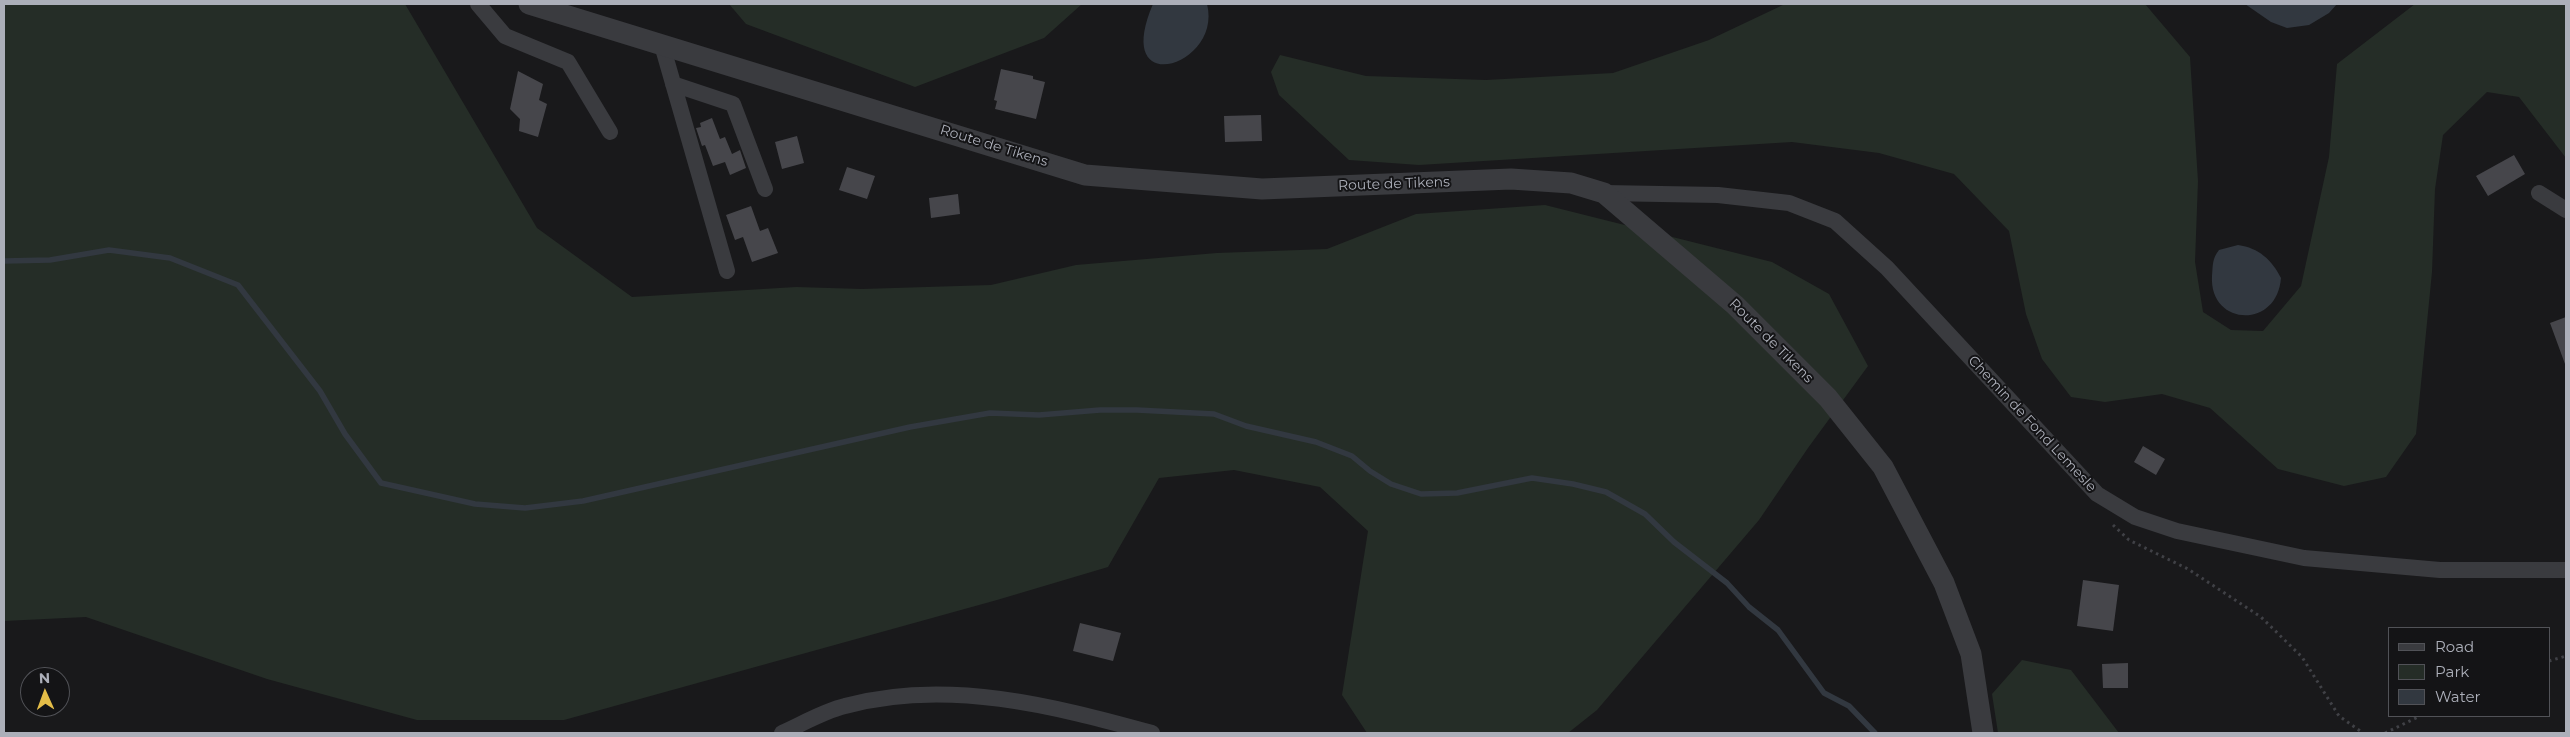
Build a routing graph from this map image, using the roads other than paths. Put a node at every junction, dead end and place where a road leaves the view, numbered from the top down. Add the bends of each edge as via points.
1 (478, 4) edge
2 (529, 4) edge
3 (568, 4) edge
4 (584, 20) junction
5 (662, 45) junction
6 (673, 84) junction
7 (610, 132) dead end
8 (764, 189) dead end
9 (1604, 193) junction
10 (2539, 193) dead end
11 (2566, 210) edge
12 (726, 271) dead end
13 (2566, 570) edge
14 (782, 733) edge
15 (1152, 733) edge
16 (1983, 733) edge

1 - 7 street via 505,36 568,62
2 - 4 street, Route de Tikens
3 - 4 street
4 - 5 street, Route de Tikens
5 - 6 street
5 - 9 street, Route de Tikens via 1085,174 1262,189 1511,179 1571,183
6 - 8 street via 733,104
6 - 12 street
9 - 13 street, Chemin de Fond Lemesle via 1718,195 1789,203 1835,221 1887,268 2097,494 2135,517 2177,531 2304,558 2440,570
9 - 16 street, Route de Tikens via 1735,305 1828,398 1882,468 1944,583 1971,654
10 - 11 street
14 - 15 street via 844,706 909,695 982,696 1067,710

